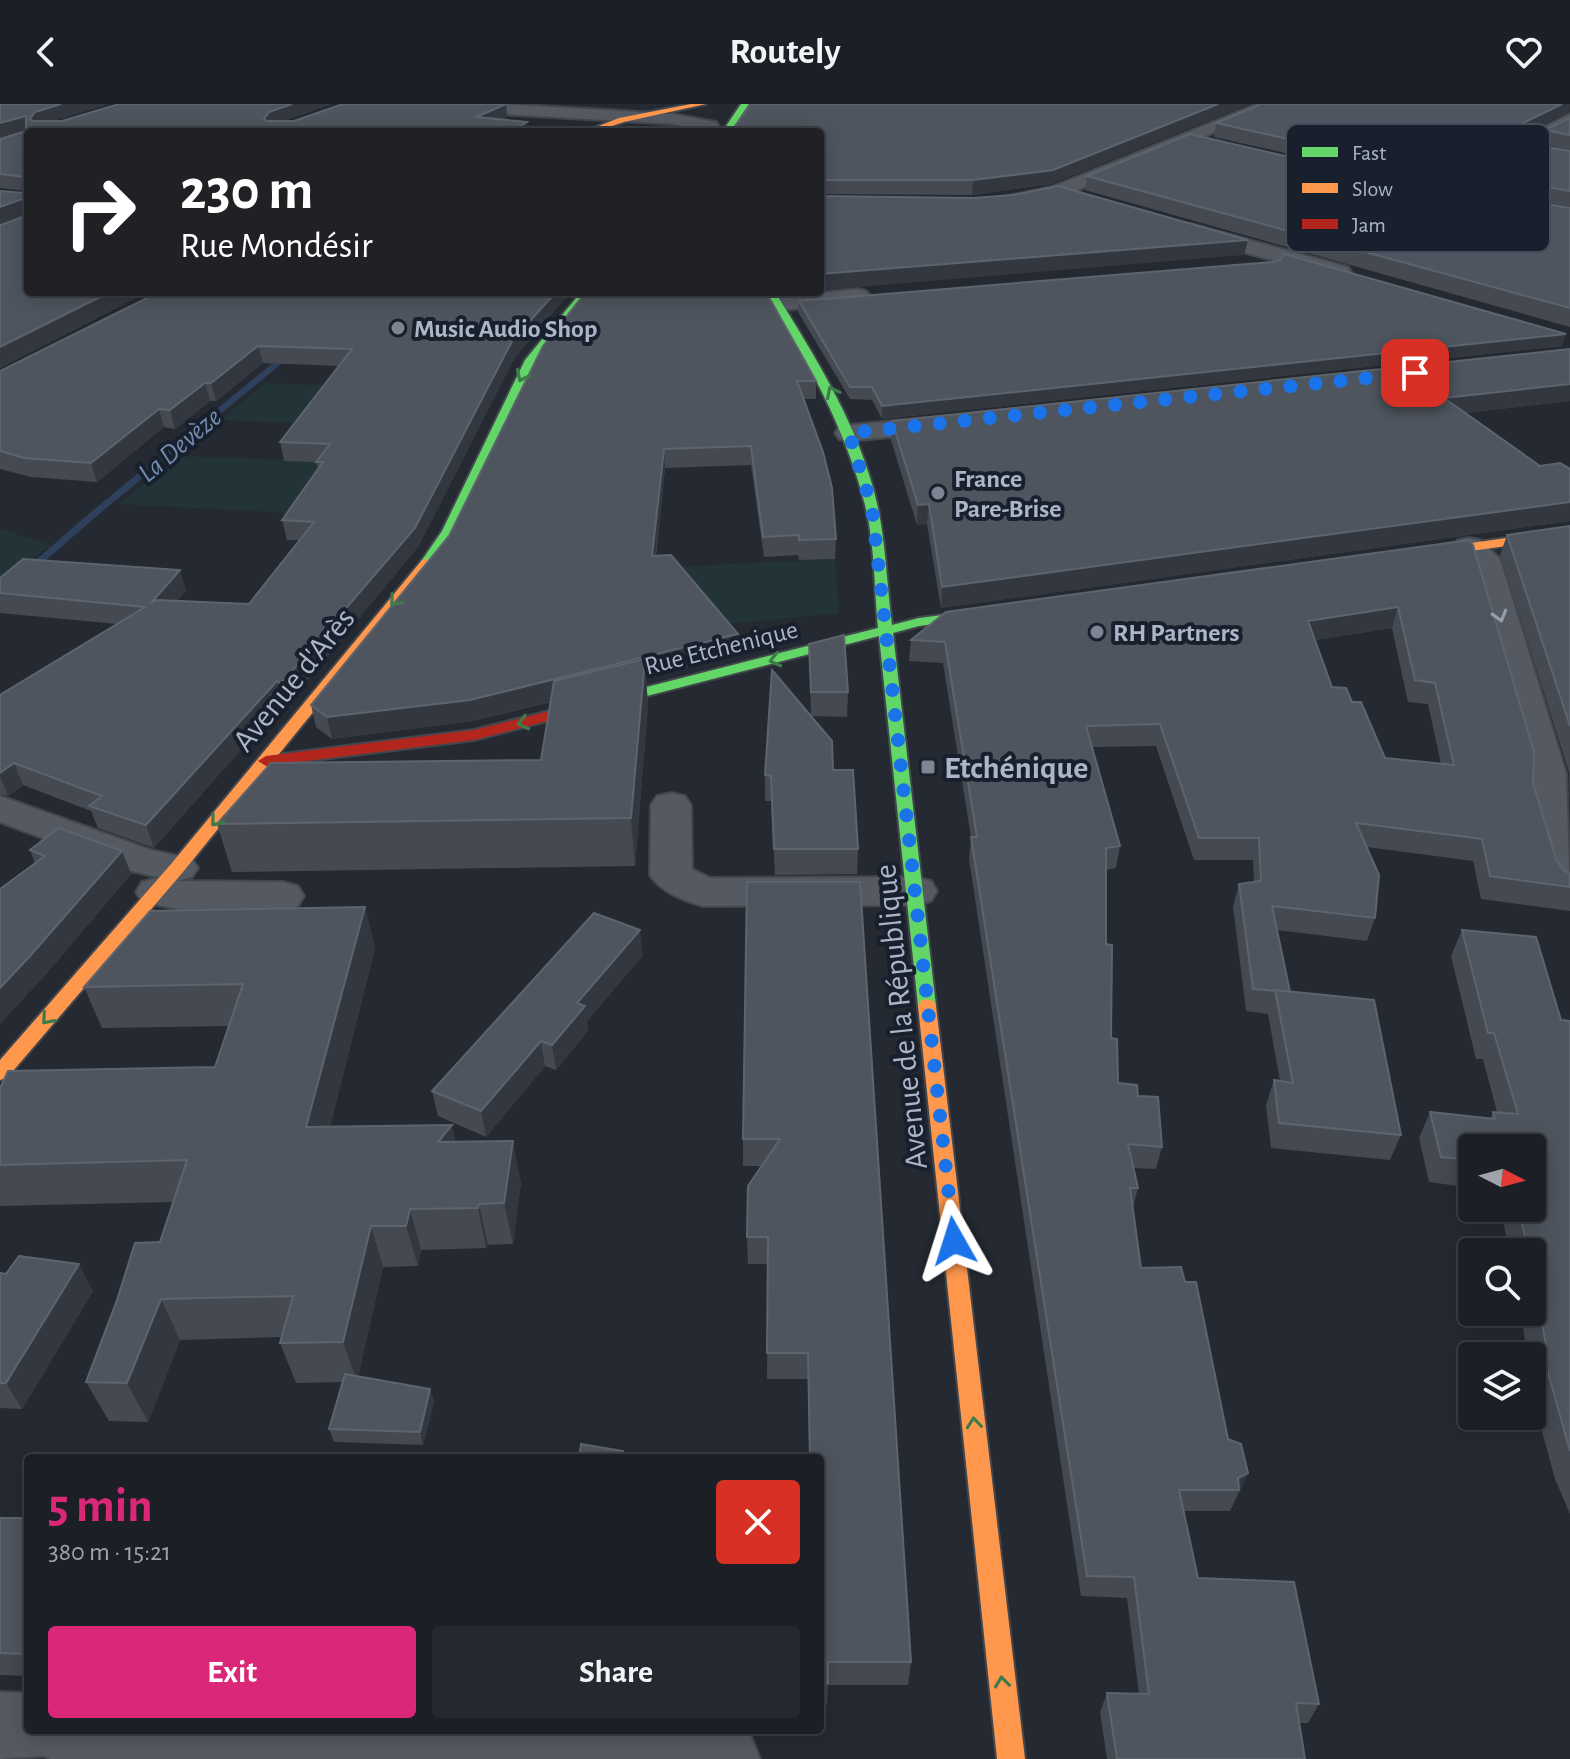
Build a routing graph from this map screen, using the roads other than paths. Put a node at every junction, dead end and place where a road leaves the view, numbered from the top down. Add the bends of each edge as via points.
1 (415, 104) edge
2 (702, 104) edge
3 (745, 104) edge
4 (1272, 104) edge
5 (672, 106) edge
6 (520, 110) junction
7 (640, 116) junction
8 (590, 117) edge
9 (1570, 119) edge
10 (492, 125) edge
11 (573, 128) edge
12 (709, 128) edge
13 (712, 128) edge
14 (718, 128) edge
15 (1550, 128) edge
16 (1183, 139) junction
17 (1225, 149) edge
18 (1550, 154) edge
19 (1570, 158) edge
20 (1057, 192) junction
21 (985, 203) edge
22 (1095, 203) edge
23 (1172, 225) edge
24 (1295, 259) junction
25 (1229, 266) edge
26 (1366, 280) edge
27 (887, 294) edge
28 (583, 296) edge
29 (774, 298) edge
30 (983, 420) edge
31 (849, 433) junction
32 (1570, 533) edge
33 (1469, 547) junction
34 (1396, 557) edge
35 (1019, 609) edge
36 (887, 630) junction
37 (266, 761) junction
38 (1559, 784) edge
39 (671, 805) dead end
40 (0, 808) edge
41 (167, 880) junction
42 (1570, 881) edge
43 (916, 891) junction
44 (283, 896) dead end
45 (0, 1073) edge
46 (0, 1727) edge
47 (24, 1728) edge
48 (155, 1734) edge
49 (725, 1759) edge
50 (1011, 1759) edge

1 - 6 street
2 - 5 main road
3 - 14 main road
4 - 16 street
5 - 7 main road
5 - 13 main road
6 - 8 street
6 - 10 street
7 - 8 main road
7 - 12 street
8 - 11 main road
9 - 15 street
16 - 17 street
16 - 20 street
18 - 19 street
20 - 21 street
20 - 22 street
23 - 24 street
24 - 25 street
24 - 26 street
27 - 29 street
28 -> 37 main road, Avenue d'Arès via 530,360 434,554
31 -> 29 main road, Avenue de la République via 825,379
30 - 31 street
31 - 36 main road, Avenue de la République via 872,508
32 - 33 main road
33 - 34 main road
33 -> 38 street via 1484,559
35 - 36 main road, Rue Etchenique
36 -> 37 main road, Rue Etchenique via 474,735
36 - 43 main road, Avenue de la République
37 -> 41 main road, Avenue d'Arès
38 - 42 street via 1547,804
39 - 43 street via 671,875 703,892
40 - 41 street via 142,861
41 - 44 street via 188,897
41 -> 45 main road, Avenue d'Arès
50 -> 43 main road, Avenue de la République
46 - 47 street
48 - 49 street

